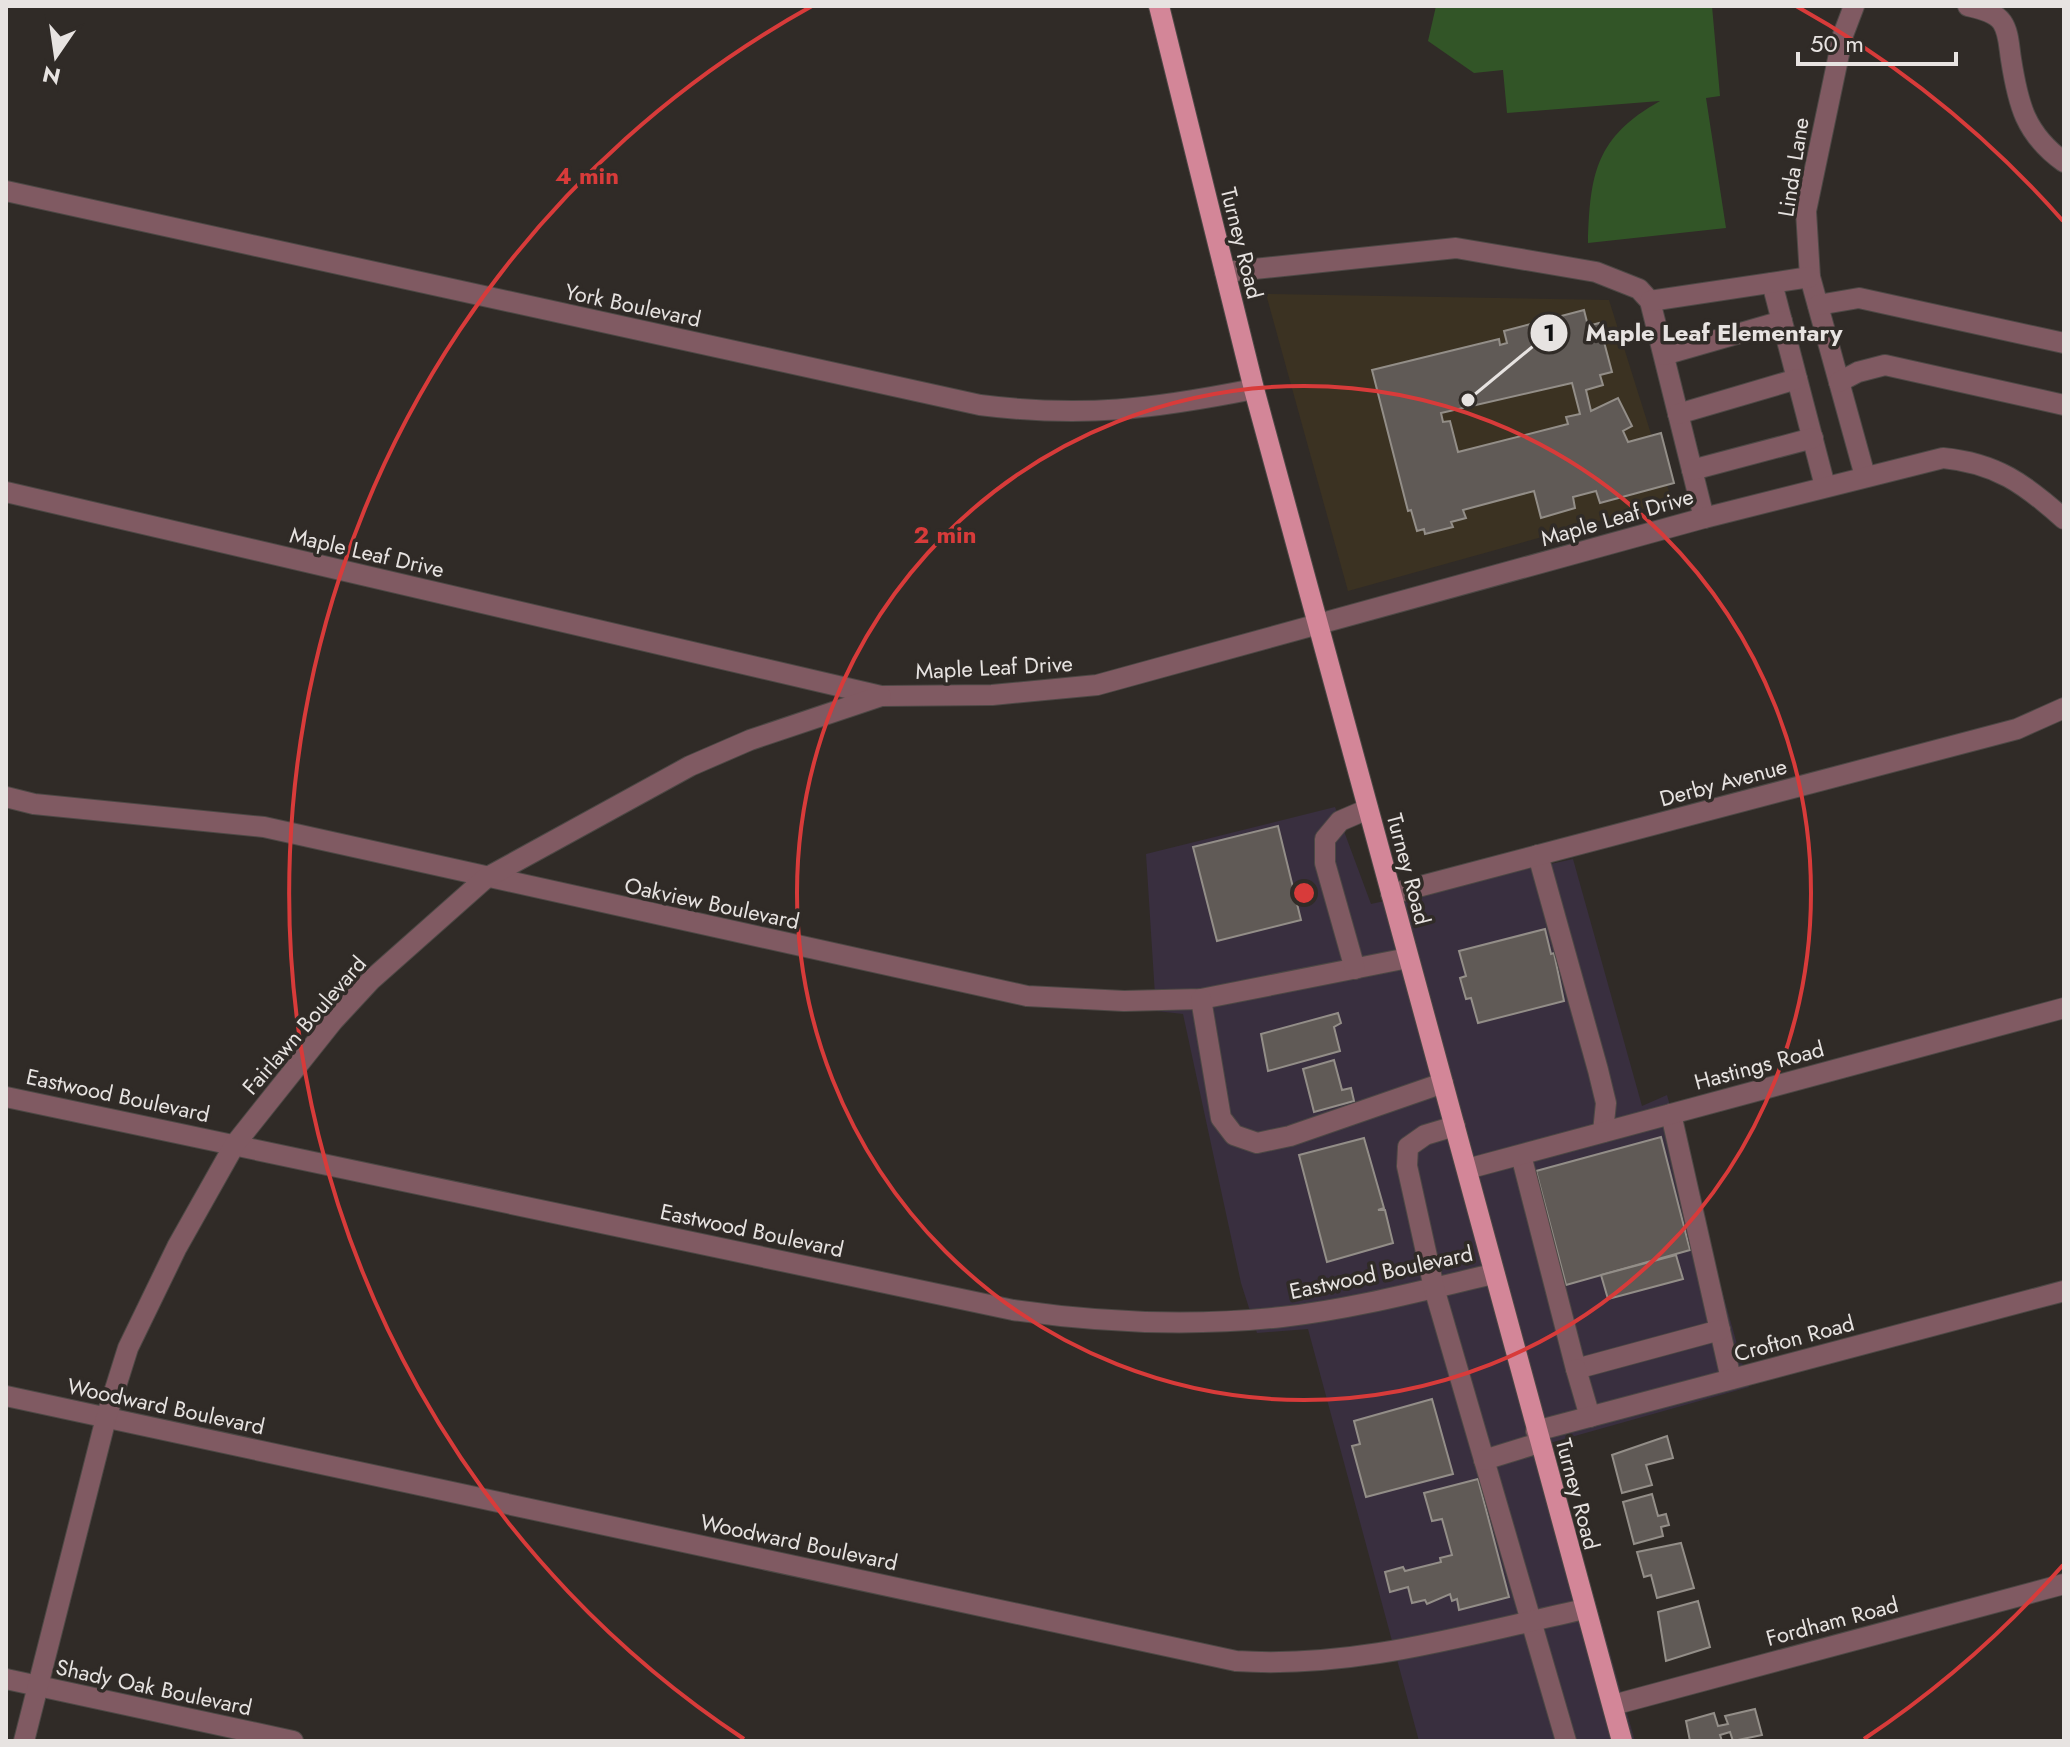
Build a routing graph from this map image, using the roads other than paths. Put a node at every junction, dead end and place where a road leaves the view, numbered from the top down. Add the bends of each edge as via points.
1 (1159, 6) edge
2 (1854, 6) edge
3 (1968, 6) edge
4 (2064, 162) edge
5 (6, 191) edge
6 (1225, 272) junction
7 (1810, 277) junction
8 (1772, 283) junction
9 (1650, 301) junction
10 (1818, 305) junction
11 (1782, 321) junction
12 (2064, 343) edge
13 (1664, 355) junction
14 (1797, 379) junction
15 (1839, 382) junction
16 (1254, 389) junction
17 (2064, 405) edge
18 (1678, 414) junction
19 (1813, 438) junction
20 (1692, 470) junction
21 (1865, 476) junction
22 (1825, 486) junction
23 (6, 492) edge
24 (1704, 518) junction
25 (2064, 519) edge
26 (1319, 625) junction
27 (881, 696) junction
28 (2064, 708) edge
29 (6, 797) edge
30 (1368, 809) junction
31 (1538, 855) junction
32 (486, 878) junction
33 (1391, 894) junction
34 (1408, 958) junction
35 (1355, 969) junction
36 (1201, 999) junction
37 (2064, 1008) edge
38 (1443, 1083) junction
39 (6, 1097) edge
40 (1671, 1114) junction
41 (1455, 1126) junction
42 (1603, 1132) junction
43 (235, 1144) junction
44 (1521, 1155) junction
45 (1467, 1169) junction
46 (1493, 1274) junction
47 (1434, 1288) junction
48 (2064, 1291) edge
49 (1720, 1330) junction
50 (1576, 1369) junction
51 (1731, 1379) junction
52 (6, 1396) edge
53 (1590, 1417) junction
54 (106, 1418) junction
55 (1538, 1437) junction
56 (1484, 1460) junction
57 (2064, 1584) edge
58 (1585, 1609) junction
59 (1530, 1621) junction
60 (6, 1679) edge
61 (38, 1687) junction
62 (1613, 1705) junction
63 (24, 1741) edge
64 (293, 1741) edge
65 (1566, 1741) edge
66 (1622, 1741) edge

1 - 6 main road, Turney Road
2 - 7 street, Linda Lane via 1812,174 1806,211
3 - 4 street via 2002,22 2018,103 2046,149
5 - 16 street, York Boulevard via 980,405 1108,412
6 - 9 street via 1456,248 1596,272 1639,289
6 - 16 main road, Turney Road
7 - 8 street
7 - 10 street, Linda Lane
8 - 9 street
8 - 11 street
9 - 13 street
10 - 12 street via 1859,298
10 - 15 street, Linda Lane
11 - 13 street
11 - 14 street
13 - 18 street
14 - 18 street
14 - 19 street
15 - 17 street via 1885,365
15 - 21 street, Linda Lane
16 - 26 main road, Turney Road
18 - 20 street
19 - 20 street
19 - 22 street
20 - 24 street
21 - 22 street, Maple Leaf Drive
21 - 25 street, Maple Leaf Drive via 1943,458 1978,461 2029,487
22 - 24 street, Maple Leaf Drive
23 - 27 street, Maple Leaf Drive
24 - 26 street, Maple Leaf Drive
26 - 27 street, Maple Leaf Drive via 1097,685
26 - 30 main road, Turney Road
27 - 32 street, Fairlawn Boulevard via 690,766
28 - 31 street, Derby Avenue via 2017,729
29 - 32 street, Oakview Boulevard via 264,827
30 - 33 main road, Turney Road
30 - 35 street via 1340,821 1325,839 1325,863
31 - 33 street, Derby Avenue
31 - 42 street via 1606,1103
32 - 36 street, Oakview Boulevard via 1027,996
32 - 43 street, Fairlawn Boulevard via 371,980
33 - 34 main road, Turney Road
34 - 35 street, Oakview Boulevard
34 - 38 main road, Turney Road
35 - 36 street, Oakview Boulevard
36 - 38 street via 1221,1118 1234,1135 1257,1143
37 - 40 street, Hastings Road
38 - 41 main road, Turney Road
39 - 43 street, Eastwood Boulevard
40 - 42 street, Hastings Road
40 - 49 street
41 - 45 main road, Turney Road
41 - 47 street via 1415,1141 1406,1157
42 - 44 street, Hastings Road
43 - 47 street, Eastwood Boulevard via 1013,1310 1089,1321 1176,1324 1284,1317
43 - 54 street, Fairlawn Boulevard via 150,1299
44 - 45 street, Hastings Road
44 - 50 street
45 - 46 main road, Turney Road
46 - 47 street, Eastwood Boulevard
46 - 55 main road, Turney Road
47 - 56 street
48 - 51 street, Crofton Road
49 - 50 street
49 - 51 street
50 - 53 street
51 - 53 street, Crofton Road
52 - 54 street, Woodward Boulevard
53 - 55 street, Crofton Road
54 - 59 street, Woodward Boulevard via 1236,1661 1280,1664 1369,1655
54 - 61 street, Fairlawn Boulevard
55 - 56 street, Crofton Road
55 - 58 main road, Turney Road
56 - 59 street
57 - 62 street, Fordham Road
58 - 59 street, Woodward Boulevard
58 - 62 main road, Turney Road
59 - 65 street
60 - 61 street, Shady Oak Boulevard
61 - 63 street, Fairlawn Boulevard
61 - 64 street, Shady Oak Boulevard
62 - 66 main road, Turney Road

